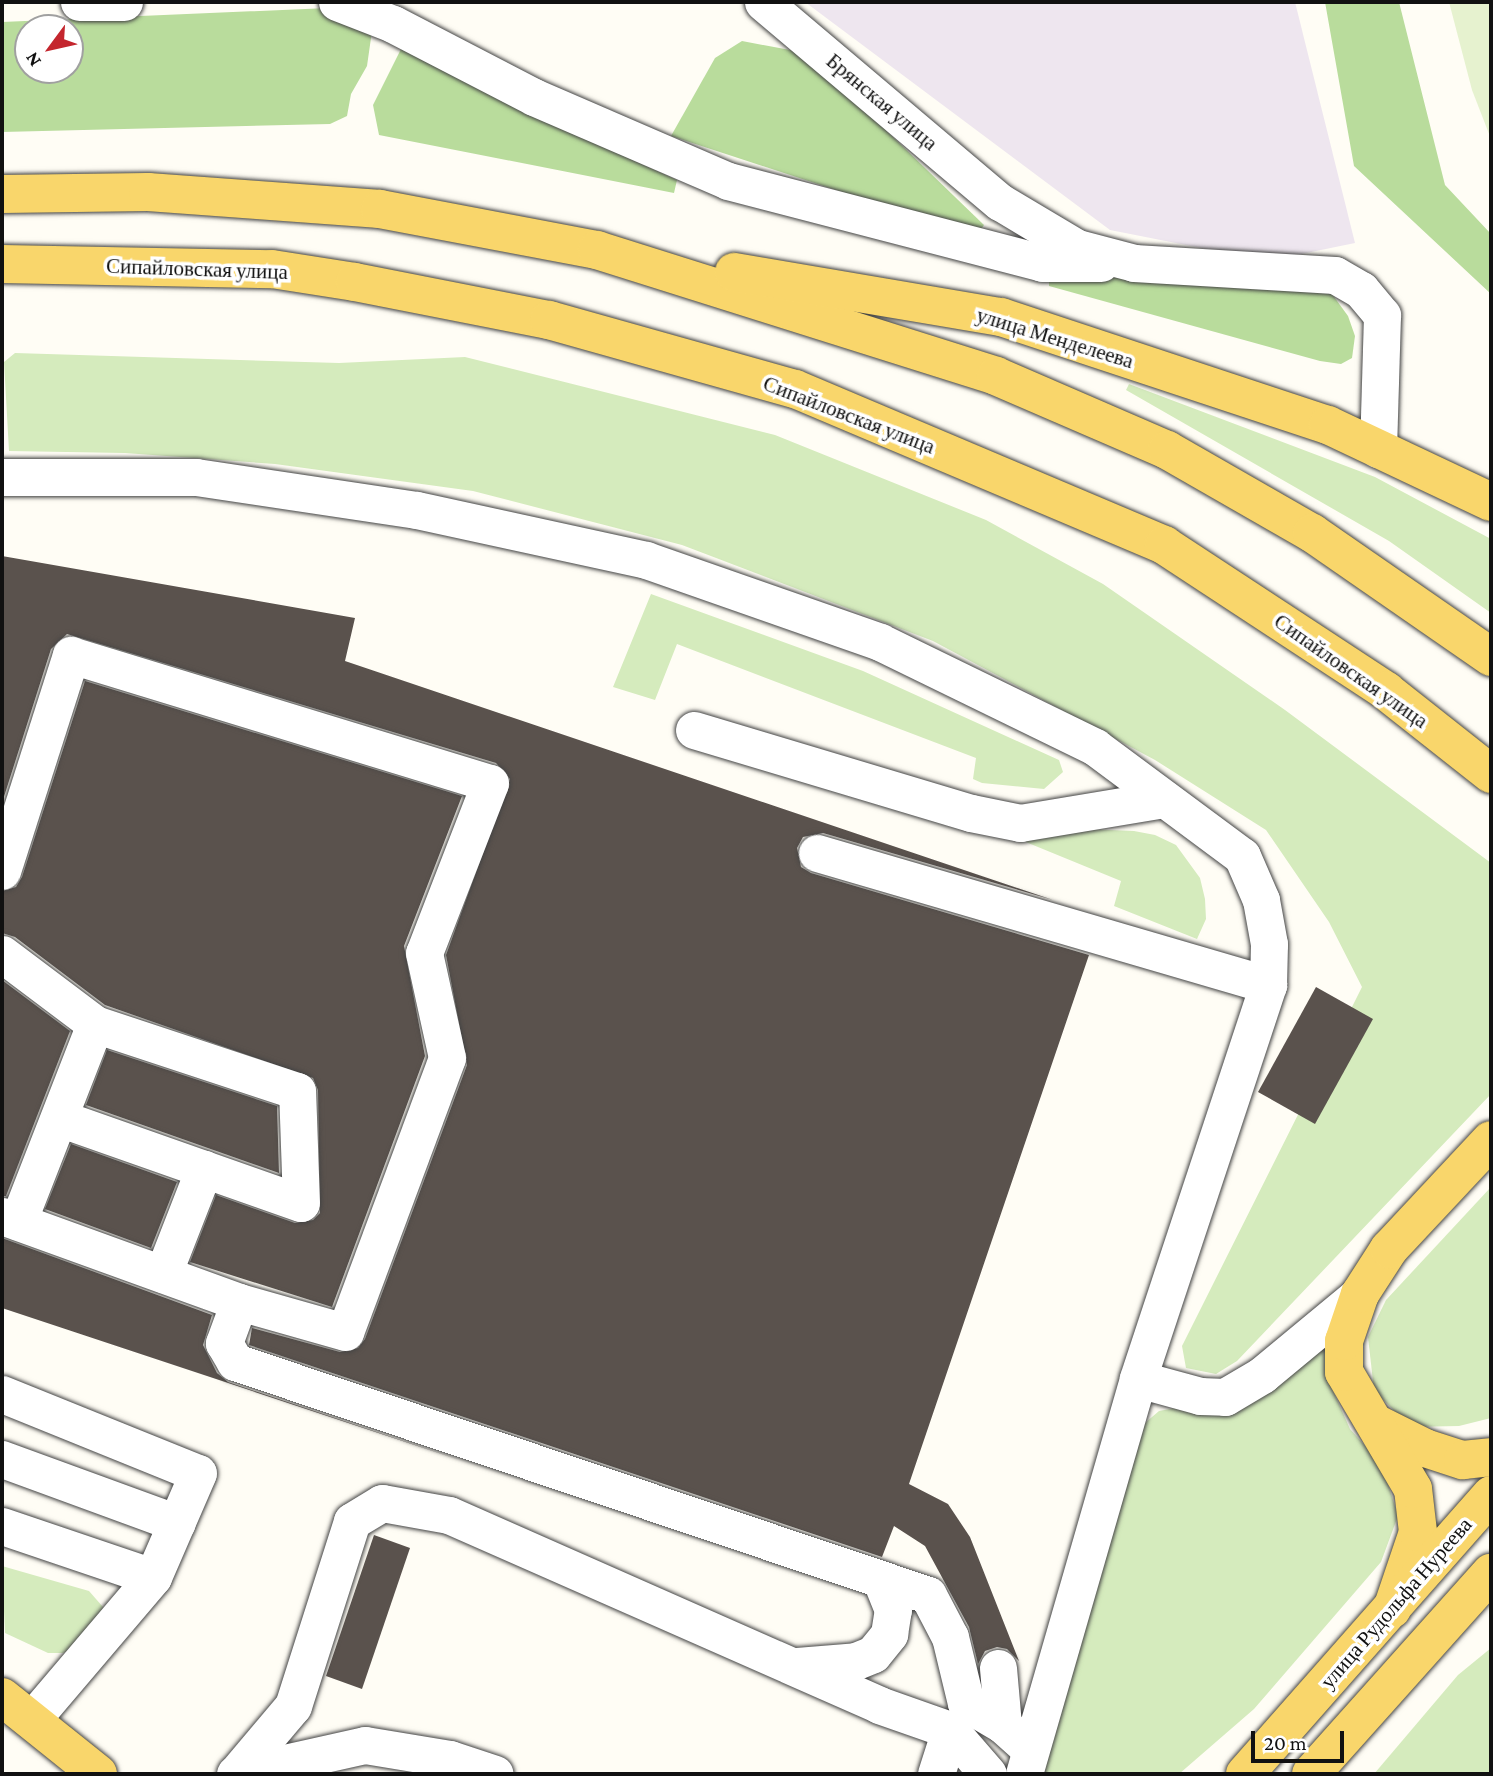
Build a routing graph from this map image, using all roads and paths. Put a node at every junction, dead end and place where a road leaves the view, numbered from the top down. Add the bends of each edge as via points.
1 (79, 2) edge
2 (124, 2) edge
3 (337, 2) edge
4 (763, 2) edge
5 (2, 194) edge
6 (597, 250) junction
7 (1134, 263) junction
8 (2, 264) edge
9 (1378, 449) junction
10 (2, 477) edge
11 (1491, 502) edge
12 (1491, 657) edge
13 (694, 730) dead end
14 (1491, 774) edge
15 (1164, 799) junction
16 (817, 853) dead end
17 (2, 871) edge
18 (2, 954) edge
19 (1268, 985) junction
20 (95, 1024) junction
21 (59, 1118) junction
22 (1491, 1139) edge
23 (204, 1169) junction
24 (10, 1219) edge
25 (163, 1274) junction
26 (1360, 1294) junction
27 (239, 1302) junction
28 (1138, 1379) junction
29 (2, 1394) edge
30 (1375, 1423) junction
31 (1491, 1457) edge
32 (2, 1459) edge
33 (1491, 1495) edge
34 (177, 1523) junction
35 (2, 1526) edge
36 (1491, 1573) edge
37 (153, 1577) junction
38 (881, 1580) junction
39 (1491, 1607) edge
40 (1392, 1609) junction
41 (1424, 1647) junction
42 (797, 1667) junction
43 (998, 1668) dead end
44 (17, 1708) edge
45 (1003, 1725) junction
46 (950, 1730) junction
47 (358, 1760) edge
48 (1027, 1762) edge
49 (236, 1772) edge
50 (98, 1774) edge
51 (495, 1774) edge
52 (936, 1774) edge
53 (988, 1774) edge
54 (1245, 1774) edge
55 (1311, 1774) edge

1 - 2 street
3 - 7 street via 393,24 534,97 728,181 1042,263
4 - 7 street, Брянская улица via 1000,202 1077,248
5 - 6 main road via 148,192 380,209
6 - 9 main road, улица Менделеева via 1001,317 1328,425
6 - 12 main road via 996,376 1167,450 1312,533
7 - 9 street via 1335,275 1361,290 1382,315
8 - 14 main road, Сипайловская улица via 272,269 355,282 549,320 795,389 1164,545 1385,691
9 - 11 main road, улица Менделеева
10 - 15 street via 196,477 417,510 646,560 880,642 1095,747
13 - 15 street via 971,813 1020,822
15 - 19 street via 1242,856 1261,900 1269,944
16 - 19 street
17 - 27 street via 71,654 490,783 424,953 447,1058 345,1332
18 - 20 street
19 - 28 street
20 - 21 street
20 - 23 street via 297,1091 302,1203
21 - 23 street
21 - 24 street
22 - 26 main road via 1389,1249
23 - 25 street
24 - 25 street
25 - 27 street
26 - 28 street via 1262,1375 1225,1397 1200,1396
26 - 30 main road via 1345,1341 1344,1372
27 - 38 street via 224,1343 235,1362
28 - 48 street
29 - 34 street via 198,1474
30 - 31 main road via 1425,1448 1463,1460
30 - 40 main road via 1413,1489 1418,1532
32 - 34 street
33 - 40 main road, улица Рудольфа Нуреева
34 - 37 street
35 - 37 street
36 - 41 main road
37 - 44 street
38 - 42 street via 893,1609 889,1634 873,1654 856,1661
38 - 45 street via 928,1595 950,1637 966,1703
39 - 41 main road
40 - 54 main road, улица Рудольфа Нуреева
41 - 55 main road
42 - 46 street via 879,1705
42 - 49 street via 449,1515 382,1503 352,1521 293,1706
43 - 45 street
44 - 50 main road
45 - 48 street
46 - 52 street
46 - 53 street
47 - 49 street
47 - 51 street via 450,1759

